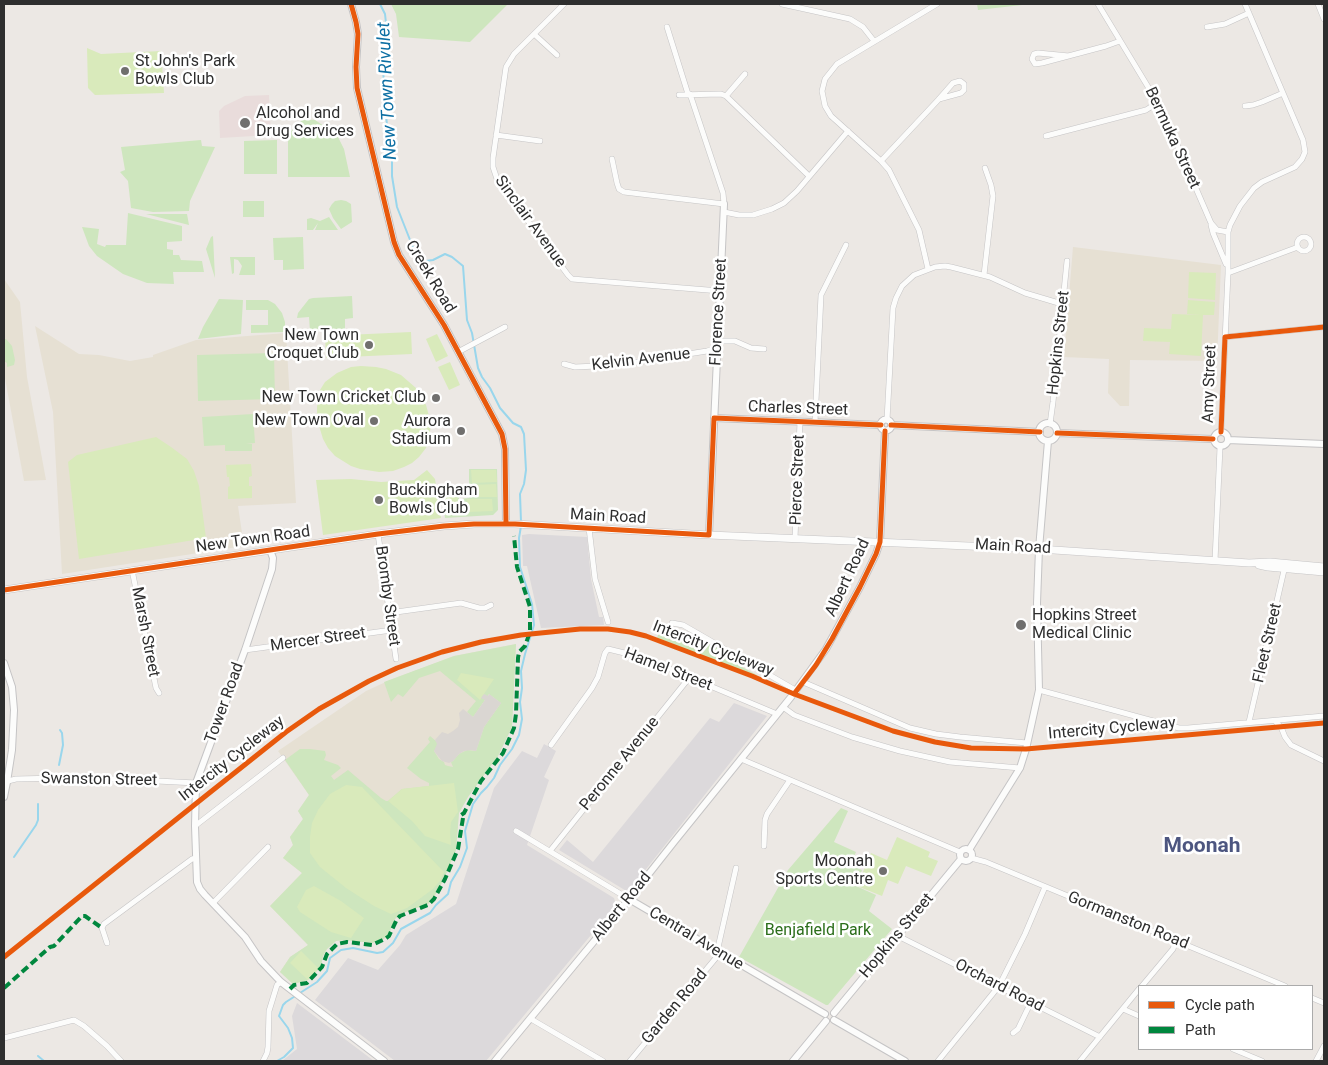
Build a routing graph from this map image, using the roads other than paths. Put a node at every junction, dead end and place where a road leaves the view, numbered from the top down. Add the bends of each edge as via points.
1 (352, 4) edge
2 (564, 4) edge
3 (782, 4) edge
4 (937, 4) edge
5 (1098, 4) edge
6 (1245, 4) edge
7 (1318, 4) edge
8 (1249, 13) junction
9 (1324, 19) edge
10 (668, 27) dead end
11 (1207, 27) dead end
12 (534, 34) junction
13 (1120, 40) junction
14 (874, 41) junction
15 (557, 54) dead end
16 (1069, 56) junction
17 (745, 74) dead end
18 (1283, 93) junction
19 (679, 94) dead end
20 (689, 94) junction
21 (726, 96) junction
22 (939, 100) junction
23 (1157, 103) junction
24 (1246, 106) dead end
25 (848, 131) junction
26 (496, 135) junction
27 (1046, 136) dead end
28 (540, 140) dead end
29 (612, 159) dead end
30 (881, 161) junction
31 (985, 168) dead end
32 (809, 176) junction
33 (724, 204) junction
34 (724, 212) junction
35 (1211, 223) junction
36 (1228, 232) junction
37 (846, 246) dead end
38 (1298, 247) dead end
39 (1067, 261) dead end
40 (1228, 266) junction
41 (928, 269) junction
42 (1228, 273) junction
43 (984, 276) junction
44 (720, 290) junction
45 (1062, 304) junction
46 (505, 327) dead end
47 (1324, 327) edge
48 (1225, 337) junction
49 (718, 341) junction
50 (717, 348) junction
51 (764, 349) dead end
52 (458, 352) junction
53 (564, 364) dead end
54 (714, 418) junction
55 (800, 422) junction
56 (815, 422) junction
57 (889, 423) junction
58 (1050, 424) junction
59 (883, 428) junction
60 (1040, 432) junction
61 (1221, 432) junction
62 (1057, 433) junction
63 (1213, 440) junction
64 (1228, 440) junction
65 (1048, 441) junction
66 (1324, 444) edge
67 (1220, 446) junction
68 (506, 524) junction
69 (588, 528) junction
70 (378, 534) junction
71 (709, 535) junction
72 (795, 538) junction
73 (880, 542) junction
74 (1039, 548) junction
75 (270, 550) junction
76 (1215, 561) junction
77 (1285, 566) junction
78 (1324, 567) edge
79 (132, 570) junction
80 (1324, 572) edge
81 (4, 590) edge
82 (491, 605) dead end
83 (390, 613) junction
84 (608, 622) dead end
85 (672, 623) dead end
86 (392, 630) junction
87 (245, 650) junction
88 (396, 659) dead end
89 (4, 663) edge
90 (689, 678) junction
91 (803, 682) junction
92 (1039, 690) junction
93 (797, 691) junction
94 (159, 693) dead end
95 (783, 707) junction
96 (777, 714) junction
97 (1324, 716) edge
98 (1275, 721) junction
99 (1249, 722) junction
100 (1027, 743) junction
101 (551, 745) dead end
102 (283, 758) dead end
103 (741, 758) junction
104 (1324, 761) edge
105 (1020, 768) junction
106 (790, 780) junction
107 (6, 782) edge
108 (196, 784) junction
109 (4, 797) edge
110 (195, 824) junction
111 (516, 831) dead end
112 (764, 846) dead end
113 (268, 848) dead end
114 (969, 850) junction
115 (550, 851) junction
116 (960, 852) junction
117 (196, 858) junction
118 (971, 858) junction
119 (961, 859) junction
120 (736, 868) dead end
121 (1045, 887) junction
122 (629, 899) junction
123 (213, 904) junction
124 (898, 936) junction
125 (1176, 940) junction
126 (107, 943) dead end
127 (718, 952) junction
128 (280, 982) junction
129 (1143, 985) edge
130 (1282, 985) edge
131 (999, 986) junction
132 (1138, 990) edge
133 (1031, 1002) junction
134 (1123, 1009) junction
135 (1138, 1016) edge
136 (834, 1017) junction
137 (826, 1018) junction
138 (531, 1019) junction
139 (1013, 1033) dead end
140 (1100, 1037) junction
141 (4, 1038) edge
142 (1324, 1046) edge
143 (1235, 1050) edge
144 (121, 1061) edge
145 (263, 1061) edge
146 (384, 1061) edge
147 (495, 1061) edge
148 (603, 1061) edge
149 (630, 1061) edge
150 (793, 1061) edge
151 (906, 1061) edge
152 (938, 1061) edge
153 (1080, 1061) edge
154 (1262, 1061) edge
155 (1316, 1061) edge

1 - 52 street, Creek Road via 358,34 356,78 359,99 394,242
2 - 12 street, Sinclair Avenue
3 - 14 street via 850,19 863,27
4 - 14 street
5 - 13 street, Bermuka Street
6 - 8 street, Amy Street
7 - 9 street
8 - 11 street via 1225,24
8 - 18 street, Amy Street
10 - 20 street, Florence Street
12 - 15 street
12 - 26 street, Sinclair Avenue via 506,67
13 - 16 street
13 - 23 street, Bermuka Street
14 - 25 street via 837,64 823,86 823,101 828,111
16 - 16 street via 1038,64 1032,59 1038,53
17 - 21 street
18 - 24 street
18 - 36 street, Amy Street via 1303,140 1304,156 1295,167 1254,188 1236,211
19 - 20 street
20 - 21 street
20 - 33 street, Florence Street
21 - 32 street
22 - 22 street via 961,93 964,84 955,82
22 - 30 street
23 - 27 street via 1146,110
23 - 35 street, Bermuka Street
25 - 30 street
25 - 32 street
26 - 28 street
26 - 44 street, Sinclair Avenue via 492,162 497,179 570,277
29 - 33 street via 617,184 624,192
30 - 41 street via 889,170 919,230
31 - 43 street via 993,196
32 - 34 street via 789,199 772,209 749,216
33 - 34 street, Florence Street
34 - 44 street, Florence Street
35 - 36 street via 1217,230
35 - 40 street, Bermuka Street
36 - 40 street, Amy Street
37 - 56 street via 821,295
38 - 42 street
39 - 45 street, Hopkins Street
40 - 42 street, Amy Street
41 - 43 street via 945,266
41 - 57 street via 906,282 894,303
42 - 48 street, Amy Street
43 - 45 street
44 - 49 street, Florence Street
45 - 58 street, Hopkins Street
46 - 52 street
47 - 48 street
48 - 61 street, Amy Street
49 - 50 street, Florence Street
49 - 51 street via 735,341 750,348
50 - 53 street, Kelvin Avenue via 619,365 575,367
50 - 54 street, Florence Street
52 - 68 street, Creek Road via 504,439
54 - 55 street, Charles Street
54 - 71 street, Florence Street
55 - 56 street, Charles Street
55 - 72 street, Pierce Street
56 - 59 street, Charles Street
57 - 59 street via 890,429
57 - 60 street
58 - 60 street via 1042,427
58 - 62 street
59 - 73 street, Albert Road
60 - 65 street via 1041,438
61 - 63 street
61 - 64 street
62 - 63 street
62 - 65 street
63 - 67 street
64 - 66 street
64 - 67 street
65 - 74 street
67 - 76 street, Amy Street
68 - 69 main road, Main Road
68 - 70 main road, New Town Road via 444,526
69 - 71 main road, Main Road
69 - 84 street via 595,579
70 - 75 main road, New Town Road
70 - 83 street, Bromby Street
71 - 72 main road, Main Road
72 - 73 main road, Main Road
73 - 74 main road, Main Road
73 - 91 street, Albert Road via 832,639
74 - 76 main road, Main Road
74 - 92 street
75 - 79 main road, New Town Road
75 - 87 street, Tower Road via 272,569
76 - 77 main road, Main Road via 1270,562
77 - 78 main road, Main Road
77 - 80 main road, Main Road
77 - 99 street, Fleet Street
79 - 81 main road, New Town Road
79 - 94 street, Marsh Street
82 - 83 street via 479,608 461,603
83 - 86 street, Bromby Street
85 - 93 street via 683,625
86 - 87 street, Mercer Street
86 - 88 street, Bromby Street
87 - 108 street, Tower Road
89 - 107 street via 12,687 14,710 14,735
90 - 96 street, Hamel Street
90 - 101 street, Hamel Street via 634,655 608,649 595,683
90 - 115 street, Peronne Avenue
91 - 93 street, Albert Road
91 - 100 street via 910,728 960,737
92 - 99 street via 1179,728
92 - 100 street
93 - 95 street, Albert Road
95 - 96 street, Albert Road
95 - 105 street via 794,715 900,752 950,762
96 - 103 street, Albert Road
97 - 98 street
98 - 99 street
98 - 104 street via 1291,745
100 - 105 street
102 - 110 street
103 - 106 street
103 - 122 street, Albert Road
105 - 114 street
106 - 112 street via 767,814
106 - 116 street
107 - 108 street, Swanston Street via 64,778
107 - 109 street
108 - 110 street, Tower Road
110 - 117 street, Tower Road
111 - 115 street, Central Avenue
113 - 123 street
114 - 116 street
114 - 118 street
115 - 122 street, Central Avenue
116 - 119 street
117 - 123 street, Tower Road via 197,882
117 - 126 street via 104,924 102,928
118 - 119 street via 967,861
118 - 121 street, Gormanston Road
119 - 124 street, Hopkins Street
120 - 127 street, Garden Road
121 - 125 street, Gormanston Road
121 - 131 street
122 - 127 street, Central Avenue
122 - 138 street, Albert Road
123 - 128 street, Tower Road via 245,937
124 - 131 street, Orchard Road
124 - 136 street, Hopkins Street
125 - 129 street via 1173,949
125 - 130 street, Gormanston Road
127 - 137 street, Central Avenue
127 - 149 street, Garden Road
128 - 145 street via 270,1011 268,1047
128 - 146 street, Tower Road
131 - 133 street, Orchard Road
131 - 152 street
132 - 134 street
133 - 139 street
133 - 140 street, Orchard Road
134 - 135 street
134 - 140 street
136 - 137 street via 830,1022
136 - 151 street
137 - 150 street
138 - 147 street, Albert Road
138 - 148 street
140 - 153 street
141 - 144 street via 74,1020
142 - 155 street
143 - 154 street

